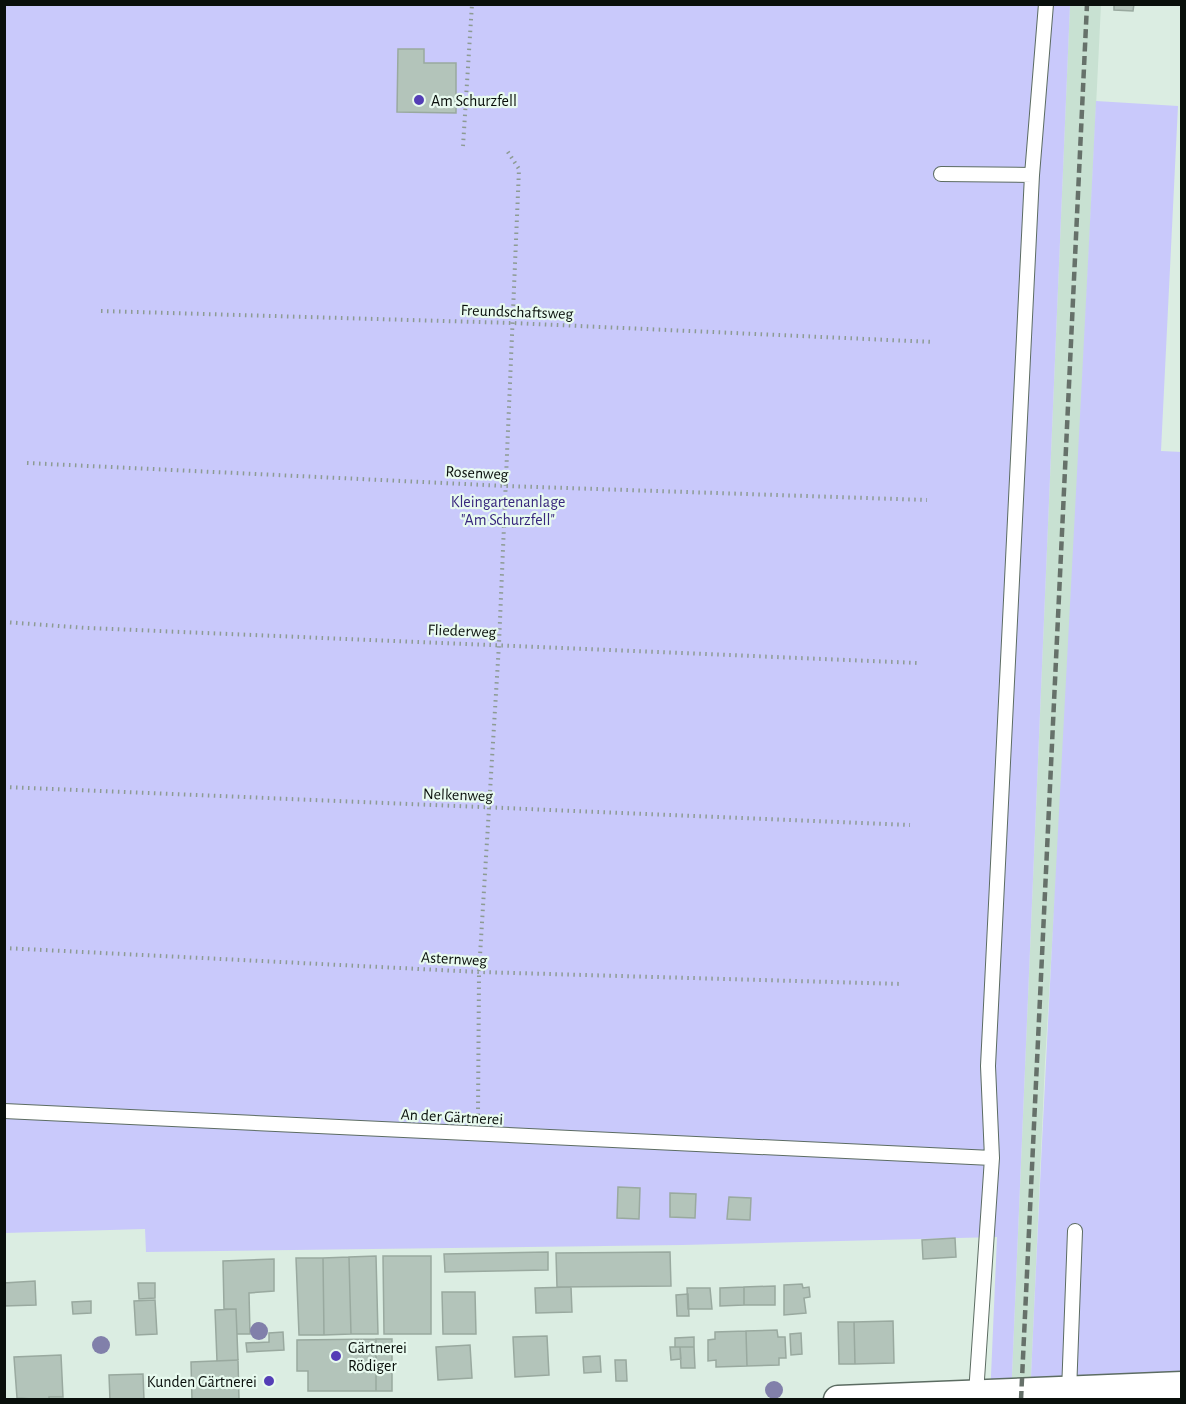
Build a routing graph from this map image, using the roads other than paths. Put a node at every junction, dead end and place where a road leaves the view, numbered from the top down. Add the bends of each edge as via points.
1 (1046, 4) edge
2 (940, 174) dead end
3 (1032, 175) junction
4 (4, 1112) edge
5 (992, 1158) junction
6 (1075, 1231) dead end
7 (1182, 1386) edge
8 (1069, 1392) junction
9 (976, 1394) junction
10 (838, 1400) edge

1 - 3 lane
2 - 3 lane
3 - 5 lane via 989,1054
4 - 5 lane, An der Gärtnerei
5 - 9 lane
6 - 8 lane
7 - 8 street
8 - 9 street
9 - 10 street

